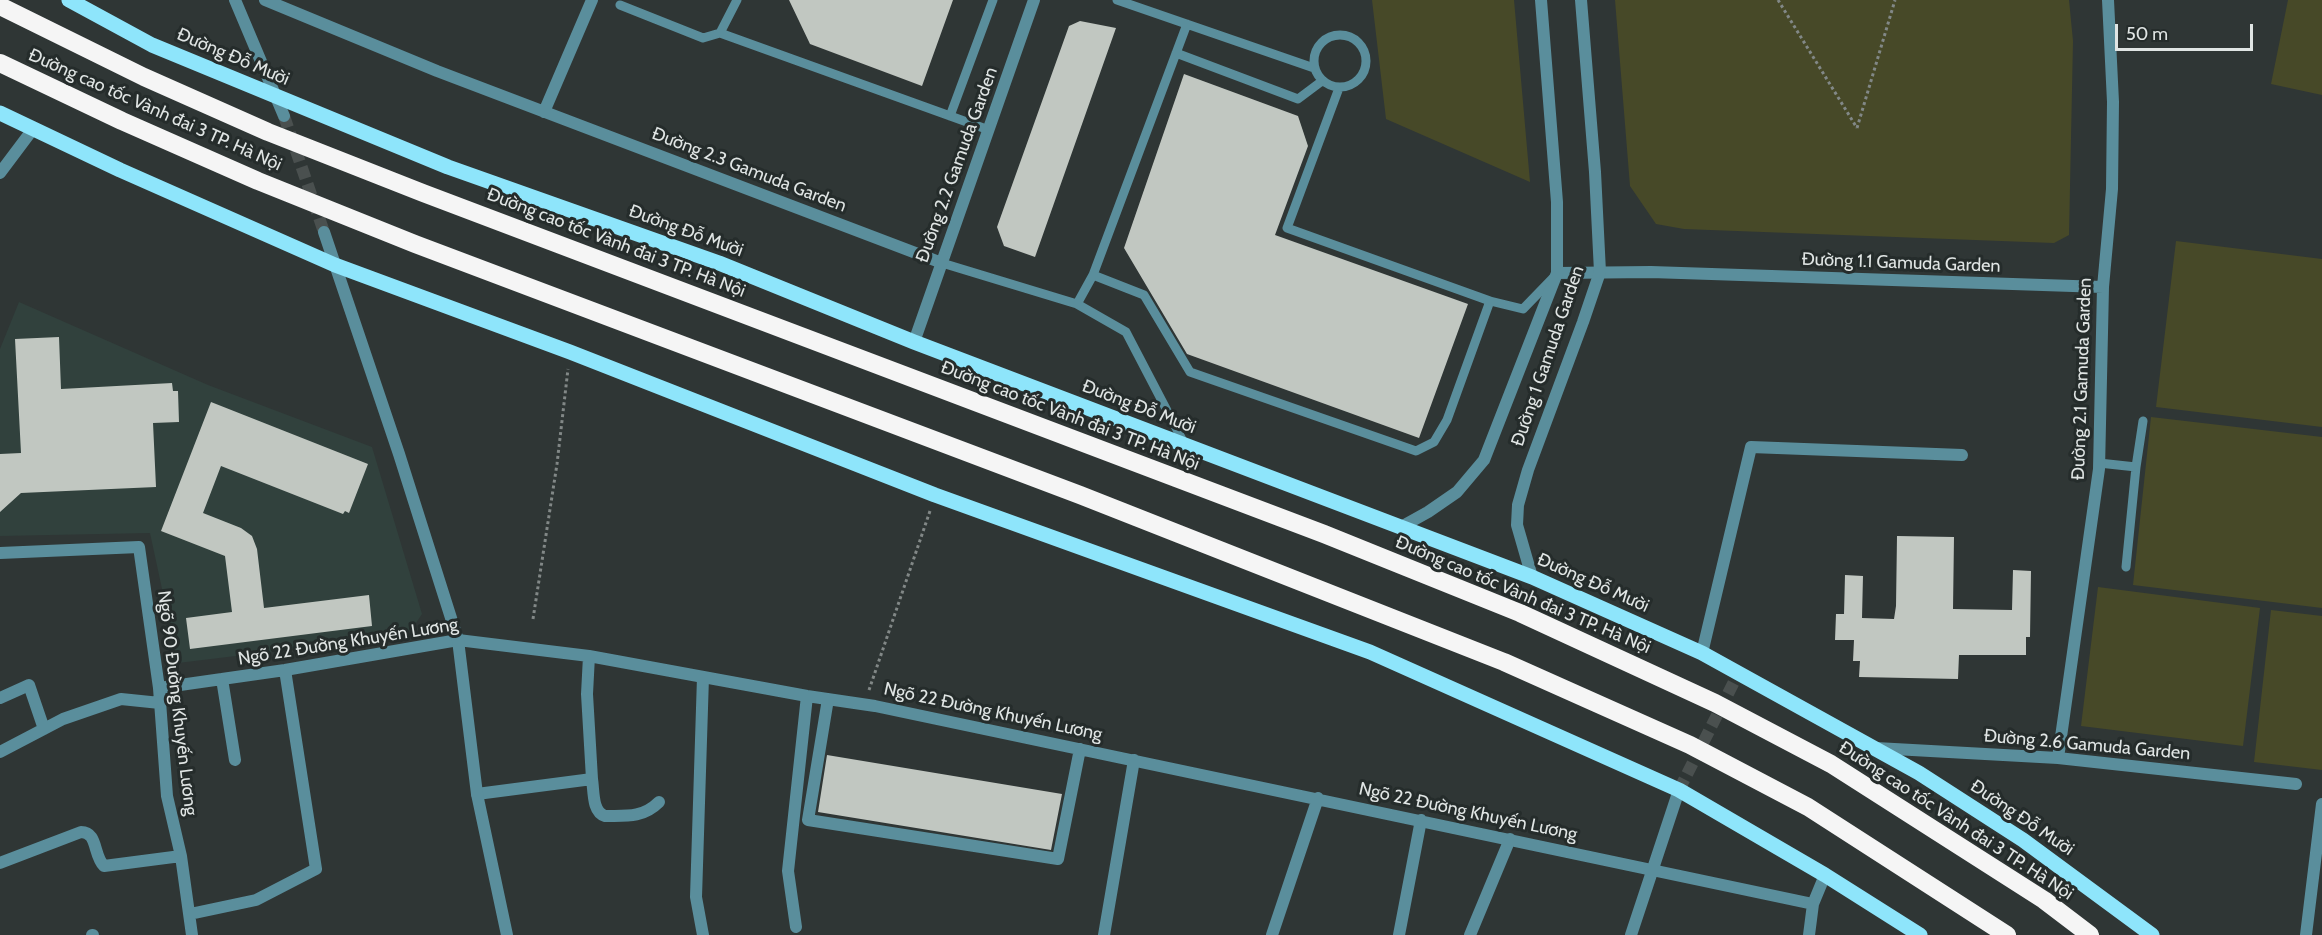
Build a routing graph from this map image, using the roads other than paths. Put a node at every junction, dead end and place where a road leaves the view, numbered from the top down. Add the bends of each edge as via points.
1 (69, 0) edge
2 (235, 0) edge
3 (265, 0) edge
4 (592, 0) edge
5 (737, 0) edge
6 (993, 0) edge
7 (1117, 0) edge
8 (1541, 0) edge
9 (1581, 0) edge
10 (2108, 0) edge
11 (1031, 1) edge
12 (620, 4) dead end
13 (0, 6) edge
14 (1187, 24) junction
15 (720, 33) junction
16 (1176, 52) junction
17 (0, 63) edge
18 (1314, 68) junction
19 (1322, 81) junction
20 (1339, 88) junction
21 (278, 97) junction
22 (544, 112) junction
23 (0, 113) edge
24 (284, 116) tunnel mouth
25 (950, 116) junction
26 (33, 129) junction
27 (989, 130) junction
28 (0, 173) edge
29 (324, 232) tunnel mouth
30 (942, 263) junction
31 (335, 265) junction
32 (1600, 272) junction
33 (1557, 273) junction
34 (1093, 275) junction
35 (2103, 287) junction
36 (1490, 301) junction
37 (1077, 304) junction
38 (914, 342) junction
39 (2143, 421) dead end
40 (1185, 445) junction
41 (1962, 455) dead end
42 (2099, 464) junction
43 (2136, 467) junction
44 (1401, 527) junction
45 (0, 553) edge
46 (2126, 567) dead end
47 (1532, 577) junction
48 (458, 640) junction
49 (1702, 653) junction
50 (589, 656) junction
51 (285, 670) junction
52 (703, 677) junction
53 (222, 679) junction
54 (159, 688) junction
55 (807, 696) junction
56 (0, 698) edge
57 (828, 699) junction
58 (160, 703) junction
59 (44, 729) junction
60 (1874, 748) junction
61 (1080, 749) junction
62 (0, 752) edge
63 (2058, 758) junction
64 (235, 760) dead end
65 (1134, 760) junction
66 (592, 779) junction
67 (2296, 784) dead end
68 (1679, 790) junction
69 (477, 794) junction
70 (1318, 798) junction
71 (659, 802) dead end
72 (2322, 804) edge
73 (1421, 820) junction
74 (1510, 839) junction
75 (181, 856) junction
76 (0, 863) edge
77 (1654, 870) junction
78 (2318, 871) edge
79 (1825, 875) junction
80 (1813, 904) junction
81 (190, 914) junction
82 (796, 927) dead end
83 (192, 935) edge
84 (507, 935) edge
85 (703, 935) edge
86 (1104, 935) edge
87 (1272, 935) edge
88 (1399, 935) edge
89 (1470, 935) edge
90 (1631, 935) edge
91 (1809, 935) edge
92 (1920, 935) edge
93 (2007, 935) edge
94 (2090, 935) edge
95 (2152, 935) edge
96 (2306, 935) edge

1 - 21 main road, Đường Đỗ Mười via 152,45
2 - 21 street
3 - 22 street, Đường 2.3 Gamuda Garden
4 - 22 street
5 - 15 lane
6 - 25 lane
7 - 14 lane
8 - 33 street, Đường 1 Gamuda Garden via 1557,202
9 - 32 street, Đường 1 Gamuda Garden
10 - 35 street, Đường 2.1 Gamuda Garden via 2112,189
11 - 27 street, Đường 2.2 Gamuda Garden
12 - 15 lane via 703,38
13 - 94 highway, Đường cao tốc Vành đai 3 TP. Hà Nội via 268,132 1324,534 1520,613 1714,703 1831,764 2044,900
14 - 16 lane
14 - 18 lane
15 - 25 lane
16 - 19 lane via 1298,99
16 - 34 lane
17 - 93 highway, Đường cao tốc Vành đai 3 TP. Hà Nội via 258,181 415,244 1080,495 1504,662 1690,745 1808,807
18 - 19 lane
18 - 20 lane via 1317,48 1333,36 1343,35 1360,44 1365,53 1363,73 1357,81
19 - 20 lane
20 - 36 lane via 1287,228
21 - 24 street
21 - 38 main road, Đường Đỗ Mười via 448,167 719,263
22 - 30 street, Đường 2.3 Gamuda Garden
23 - 26 main road
25 - 27 lane
26 - 28 street
26 - 31 main road
27 - 30 street, Đường 2.2 Gamuda Garden
29 - 31 street
30 - 37 lane
30 - 38 street, Đường 2.2 Gamuda Garden
31 - 48 street
31 - 68 main road via 935,495 1370,652
32 - 33 street, Đường 1.1 Gamuda Garden
32 - 35 street, Đường 1.1 Gamuda Garden
32 - 47 street, Đường 1 Gamuda Garden via 1518,505 1517,525
33 - 36 lane via 1523,309
33 - 44 street, Đường 1 Gamuda Garden via 1485,460 1457,492
34 - 36 lane via 1144,295 1190,372 1416,451 1434,442 1447,420
34 - 37 lane
35 - 42 street, Đường 2.1 Gamuda Garden
37 - 40 lane via 1126,332
38 - 40 main road, Đường Đỗ Mười
39 - 43 lane
40 - 44 main road, Đường Đỗ Mười
41 - 49 street via 1751,447
42 - 43 lane
42 - 63 street, Đường 2.1 Gamuda Garden
43 - 46 lane
44 - 47 main road, Đường Đỗ Mười
45 - 54 street, Ngõ 90 Đường Khuyến Lương via 139,547
47 - 49 main road, Đường Đỗ Mười
48 - 50 street, Ngõ 22 Đường Khuyến Lương
48 - 51 street, Ngõ 22 Đường Khuyến Lương
48 - 69 street
49 - 60 main road, Đường Đỗ Mười
50 - 52 street, Ngõ 22 Đường Khuyến Lương
50 - 66 street
51 - 53 street, Ngõ 22 Đường Khuyến Lương
51 - 81 street via 316,869 256,900
52 - 55 street, Ngõ 22 Đường Khuyến Lương
52 - 85 street via 696,897
53 - 54 street, Ngõ 22 Đường Khuyến Lương
53 - 64 street
54 - 58 street, Ngõ 90 Đường Khuyến Lương
55 - 57 street, Ngõ 22 Đường Khuyến Lương
55 - 82 street via 788,871
56 - 59 street via 29,685
57 - 61 street, Ngõ 22 Đường Khuyến Lương
57 - 61 street via 808,820 1058,859
58 - 59 street via 121,699
58 - 75 street, Ngõ 90 Đường Khuyến Lương via 167,796
59 - 62 street
60 - 63 street, Đường 2.6 Gamuda Garden
60 - 95 main road, Đường Đỗ Mười via 2023,840
61 - 65 street, Ngõ 22 Đường Khuyến Lương
63 - 67 street, Đường 2.6 Gamuda Garden
65 - 70 street, Ngõ 22 Đường Khuyến Lương
65 - 86 street
66 - 69 street
66 - 71 street via 600,814 640,815
68 - 77 street
68 - 79 main road
69 - 84 street
70 - 73 street, Ngõ 22 Đường Khuyến Lương
70 - 87 street
72 - 78 street
73 - 74 street, Ngõ 22 Đường Khuyến Lương
73 - 88 street
74 - 77 street, Ngõ 22 Đường Khuyến Lương
74 - 89 street
75 - 76 street via 104,866 98,860 92,835 81,832
75 - 81 street, Ngõ 90 Đường Khuyến Lương
77 - 80 street, Ngõ 22 Đường Khuyến Lương
77 - 90 street
78 - 96 street
79 - 80 street
79 - 92 main road
80 - 91 street
81 - 83 street, Ngõ 90 Đường Khuyến Lương

